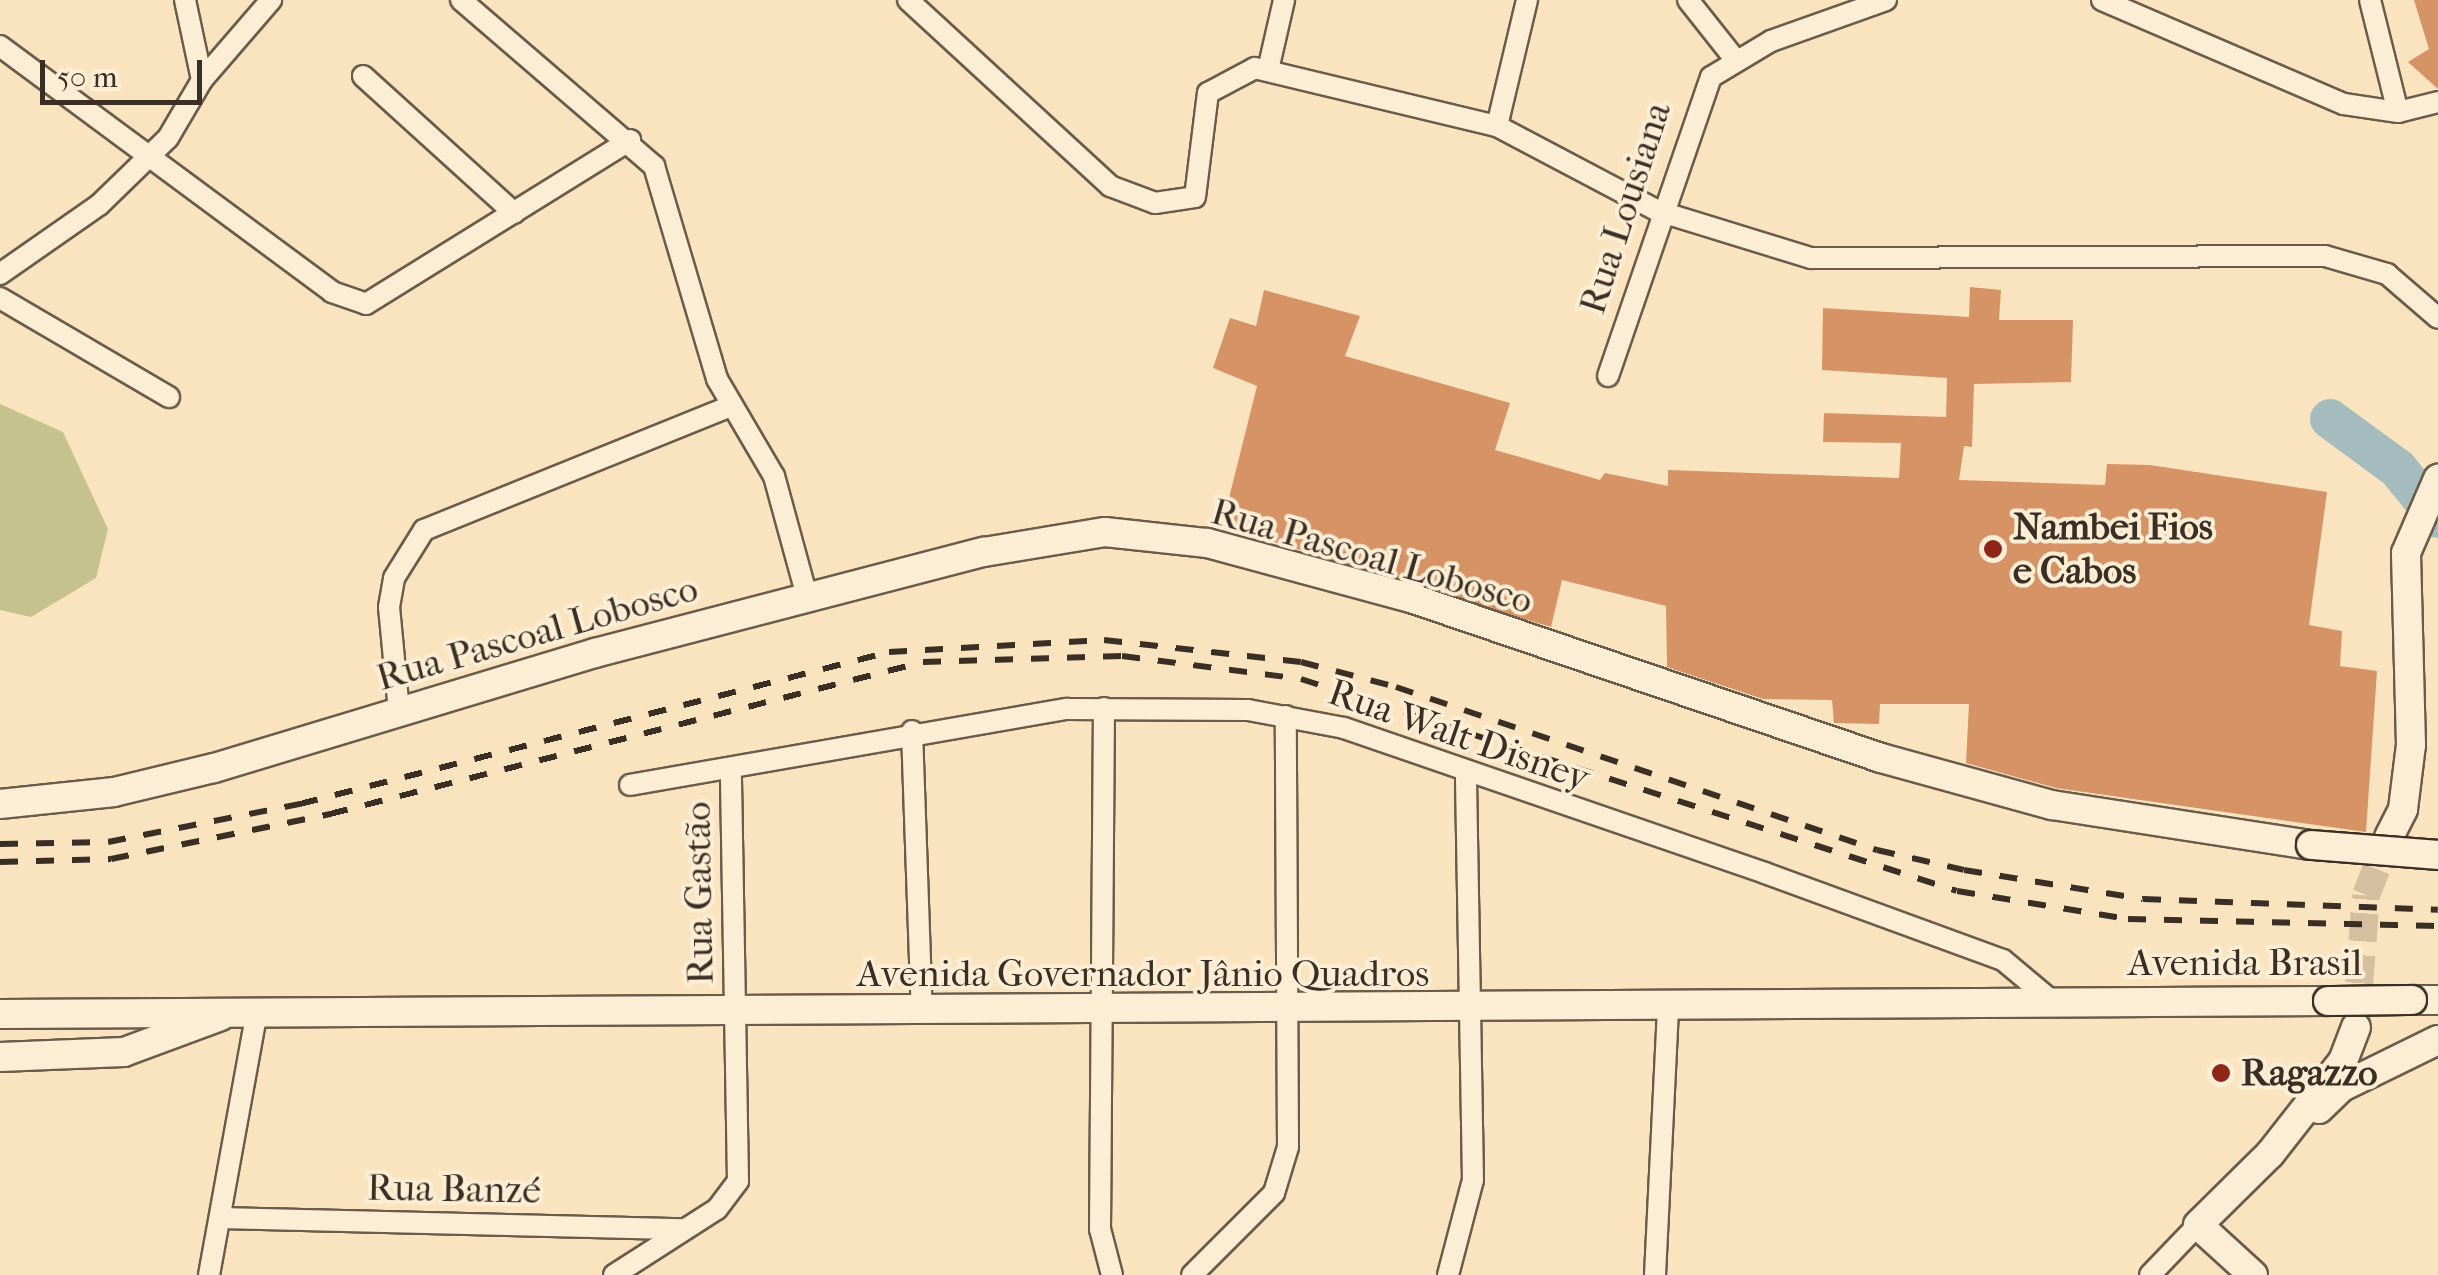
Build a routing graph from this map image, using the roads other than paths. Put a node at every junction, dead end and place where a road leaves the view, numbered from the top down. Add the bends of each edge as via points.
1 (185, 0) edge
2 (271, 0) edge
3 (460, 0) edge
4 (908, 0) edge
5 (1284, 0) edge
6 (1527, 0) edge
7 (1688, 0) edge
8 (1886, 0) edge
9 (2102, 0) edge
10 (2370, 0) edge
11 (1859, 6) edge
12 (0, 46) edge
13 (1734, 58) junction
14 (1268, 70) junction
15 (364, 76) dead end
16 (202, 80) junction
17 (2438, 102) edge
18 (2398, 112) junction
19 (1497, 126) junction
20 (630, 140) junction
21 (154, 156) junction
22 (1658, 211) junction
23 (514, 214) junction
24 (0, 274) edge
25 (0, 298) edge
26 (2438, 318) edge
27 (1608, 376) dead end
28 (169, 398) dead end
29 (731, 406) junction
30 (2437, 480) edge
31 (807, 597) junction
32 (1104, 708) junction
33 (399, 711) junction
34 (1286, 716) junction
35 (912, 732) junction
36 (732, 769) junction
37 (1466, 772) junction
38 (630, 785) dead end
39 (0, 804) edge
40 (2388, 837) tunnel mouth
41 (2438, 855) edge
42 (2425, 1000) edge
43 (2053, 1002) junction
44 (1284, 1009) junction
45 (1668, 1010) junction
46 (245, 1011) junction
47 (922, 1011) junction
48 (1472, 1011) junction
49 (82, 1013) junction
50 (0, 1014) edge
51 (1098, 1014) junction
52 (737, 1015) junction
53 (2356, 1027) tunnel mouth
54 (2438, 1040) edge
55 (74, 1056) junction
56 (0, 1057) edge
57 (2270, 1154) junction
58 (220, 1218) junction
59 (2198, 1225) junction
60 (685, 1229) junction
61 (1104, 1272) edge
62 (208, 1275) edge
63 (614, 1275) edge
64 (1192, 1275) edge
65 (1448, 1275) edge
66 (1655, 1275) edge
67 (2150, 1275) edge
68 (2253, 1275) edge

1 - 16 street
2 - 16 street
3 - 20 street
4 - 14 street via 1131,196 1180,206 1195,198 1208,93 1236,73
5 - 14 street
6 - 19 street
7 - 13 street
8 - 11 street, Rua Lousiana
9 - 18 street via 2344,104
10 - 18 street
11 - 13 street, Rua Lousiana
12 - 21 street
13 - 22 street, Rua Lousiana via 1694,104
14 - 19 street
15 - 23 street
16 - 21 street
17 - 18 street
19 - 22 street
20 - 23 street
20 - 29 street via 668,195 699,328
21 - 23 street via 332,292 366,304
21 - 24 street
22 - 26 street via 1811,258 2325,256 2388,274
22 - 27 street, Rua Lousiana
25 - 28 street
29 - 31 street via 774,476
29 - 33 street via 424,530 394,578 389,607
30 - 40 main road via 2418,508 2406,553 2409,782
31 - 33 main road, Rua Pascoal Lobosco
31 - 41 main road, Rua Pascoal Lobosco, bridge via 1067,534 1207,543 1414,599 1881,758 2052,806 2311,845
32 - 34 street, Rua Walt Disney
32 - 35 street, Rua Walt Disney
32 - 51 street
33 - 39 main road, Rua Pascoal Lobosco via 114,792
34 - 37 street, Rua Walt Disney
34 - 44 street
35 - 36 street, Rua Walt Disney
35 - 47 street
36 - 38 street, Rua Walt Disney
36 - 52 street, Rua Gastão
37 - 43 street, Rua Walt Disney via 2003,960
37 - 48 street
42 - 43 main road, Avenida Brasil, bridge
43 - 45 main road, Avenida Governador Jânio Quadros
44 - 48 main road, Avenida Governador Jânio Quadros
44 - 51 main road, Avenida Governador Jânio Quadros
44 - 64 street via 1283,1170 1274,1193
45 - 48 main road, Avenida Governador Jânio Quadros
45 - 66 street
46 - 49 main road, Avenida Governador Jânio Quadros
46 - 52 main road, Avenida Governador Jânio Quadros
46 - 55 main road, Avenida Governador Jânio Quadros via 124,1052
46 - 58 street
47 - 51 main road, Avenida Governador Jânio Quadros
47 - 52 main road, Avenida Governador Jânio Quadros
48 - 65 street via 1473,1180
49 - 50 main road, Avenida Governador Jânio Quadros
49 - 55 main road
51 - 61 street
52 - 60 street, Rua Gastão via 738,1182
53 - 57 main road via 2343,1061
54 - 57 main road via 2342,1087
55 - 56 main road, Avenida Governador Jânio Quadros
57 - 59 main road
58 - 60 street, Rua Banzé
58 - 62 street
59 - 67 street
59 - 68 main road
60 - 63 street, Rua Gastão

